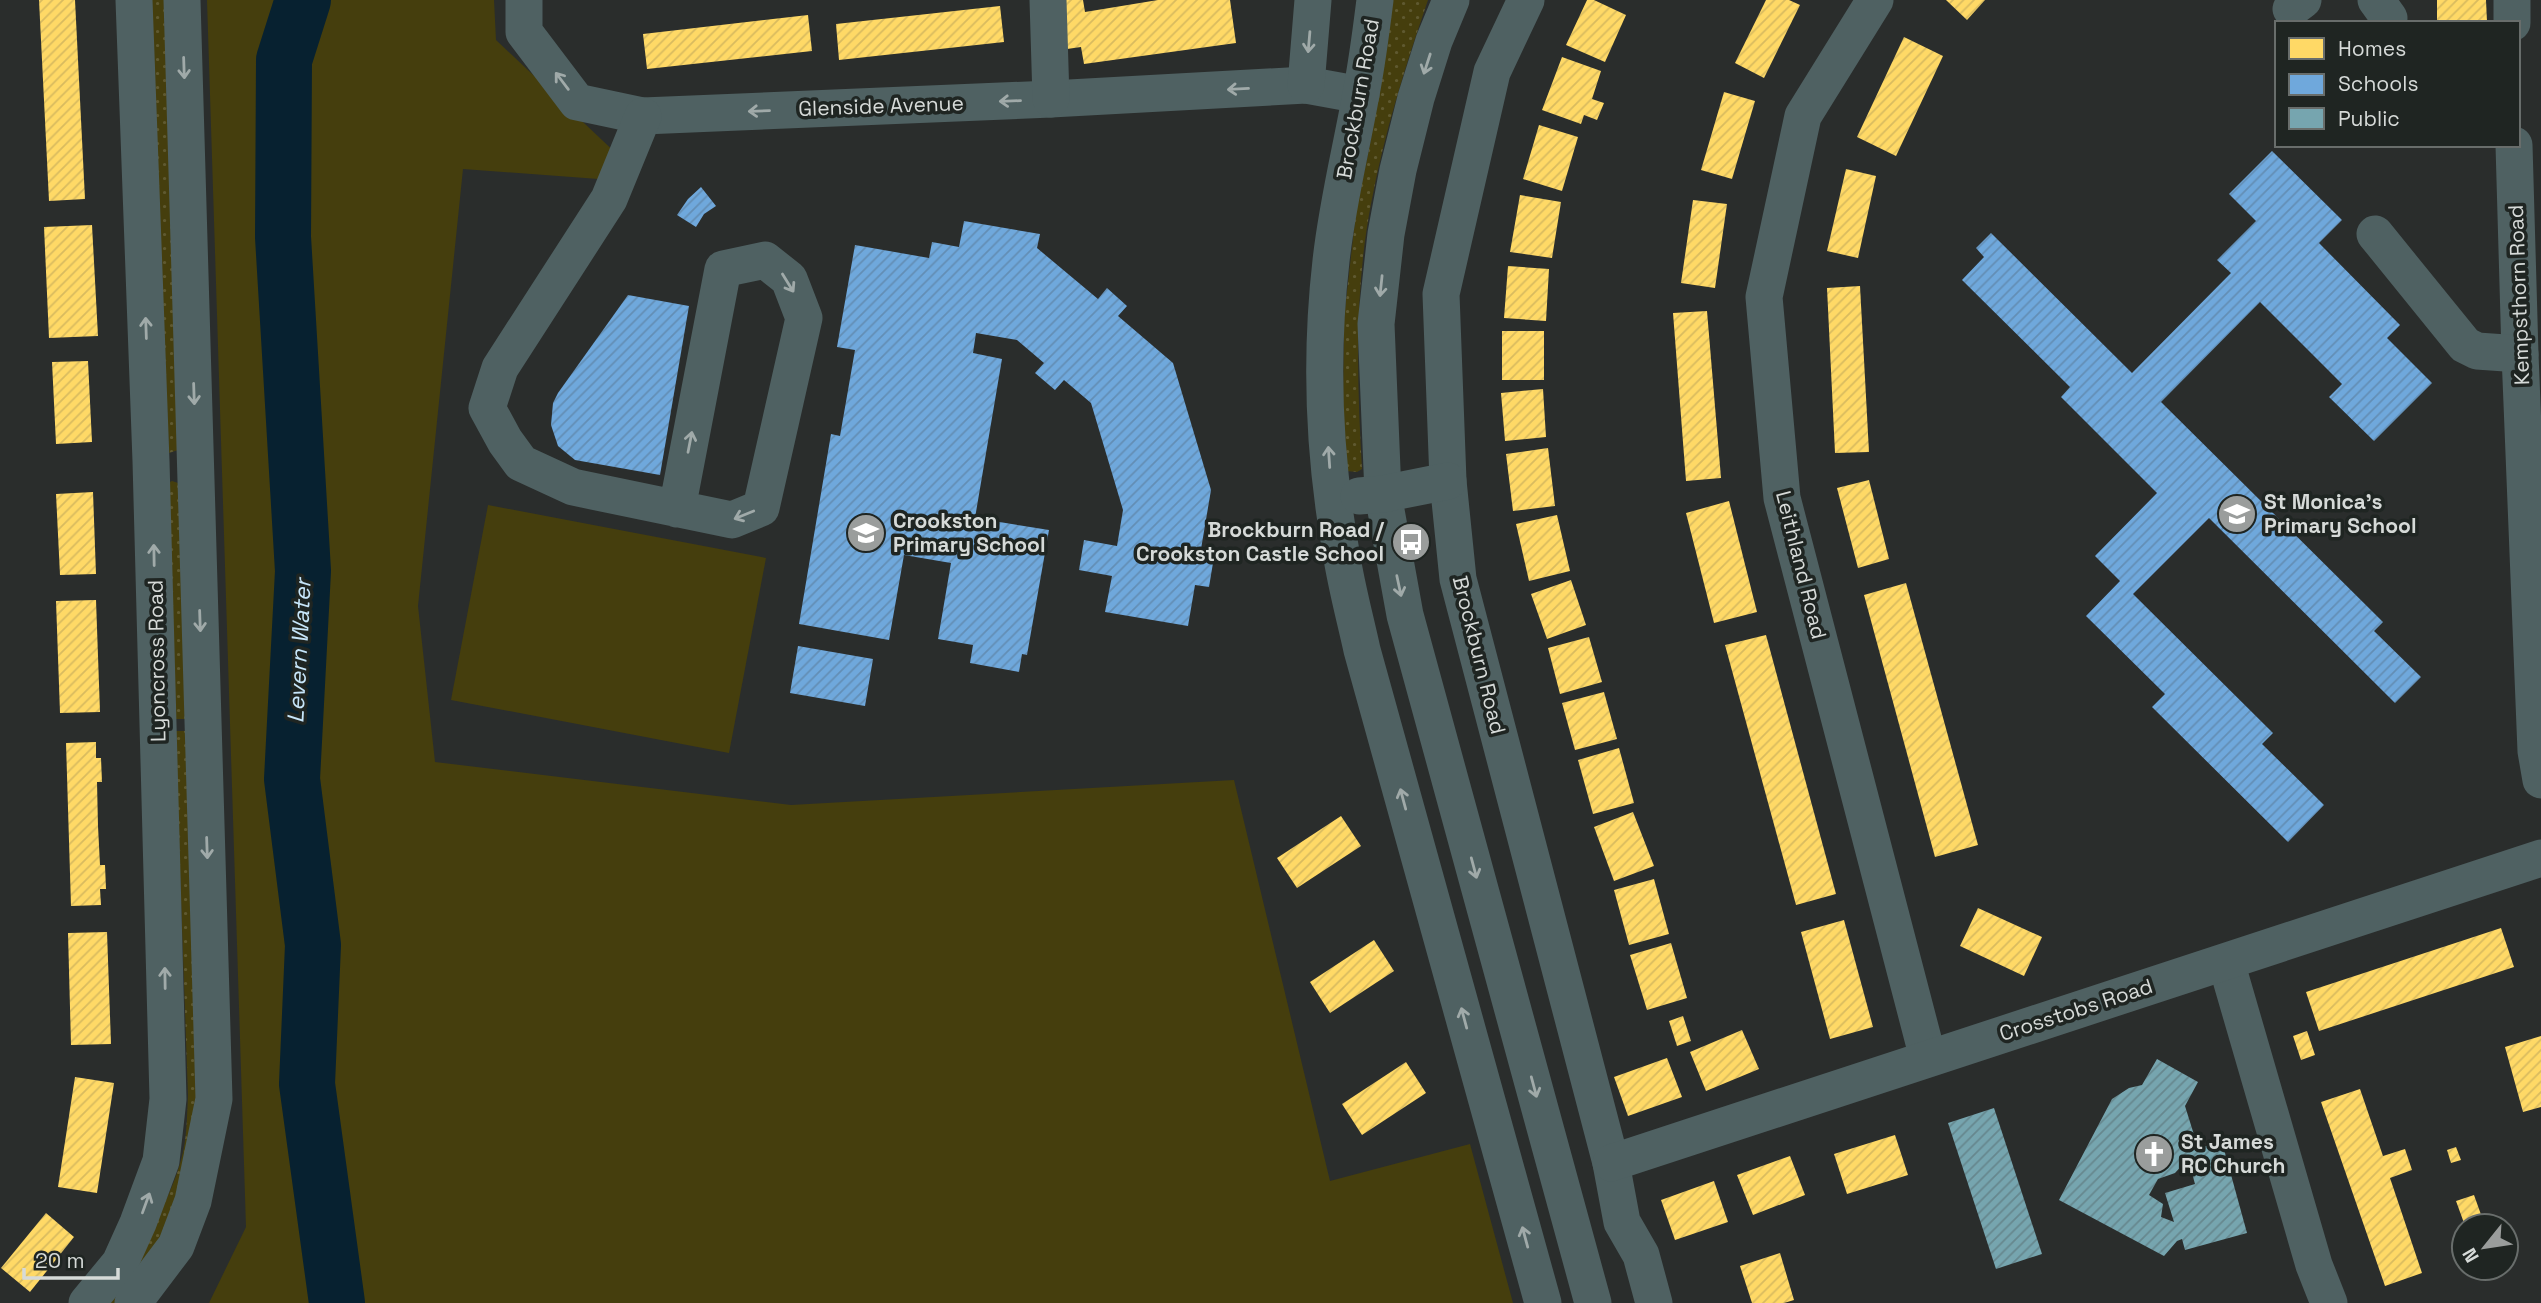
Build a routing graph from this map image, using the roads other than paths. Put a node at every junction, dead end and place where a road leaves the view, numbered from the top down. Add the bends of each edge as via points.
1 (134, 0) edge
2 (182, 0) edge
3 (524, 0) edge
4 (1048, 0) edge
5 (1313, 0) edge
6 (1375, 0) edge
7 (1451, 0) edge
8 (1526, 0) edge
9 (1875, 0) edge
10 (2512, 0) edge
11 (2512, 21) edge
12 (1306, 85) junction
13 (1361, 95) junction
14 (1051, 99) junction
15 (643, 116) junction
16 (2520, 140) edge
17 (2541, 140) edge
18 (2514, 147) edge
19 (2375, 234) dead end
20 (2520, 354) junction
21 (195, 460) junction
22 (151, 461) junction
23 (1448, 481) junction
24 (1383, 494) junction
25 (1333, 499) junction
26 (677, 509) junction
27 (2541, 780) edge
28 (2541, 858) edge
29 (2226, 962) junction
30 (1928, 1058) junction
31 (1611, 1163) junction
32 (87, 1303) edge
33 (133, 1303) edge
34 (1543, 1303) edge
35 (1593, 1303) edge
36 (1654, 1303) edge
37 (2329, 1303) edge

22 -> 1 street, Lyoncross Road
2 -> 21 street, Lyoncross Road
15 -> 3 street, Glenside Avenue via 577,102 524,32
4 - 14 street
5 -> 12 street
6 - 13 street, Brockburn Road
7 -> 24 street via 1416,98 1387,234 1376,324
8 - 23 street, Brockburn Road via 1492,72 1441,294
9 - 30 street, Leithland Road via 1803,116 1764,297 1782,498
10 - 11 street
12 - 13 street, Glenside Avenue
12 -> 14 street, Glenside Avenue
25 -> 13 street, Brockburn Road via 1326,319 1339,208
14 -> 15 street, Glenside Avenue
15 - 26 street via 609,199 500,368 487,408 521,463 573,486
16 - 17 street
18 - 20 street, Kempsthorn Road
19 - 20 street via 2465,345 2477,351
20 - 27 street, Kempsthorn Road via 2536,751
21 - 22 street
21 -> 33 street, Lyoncross Road via 214,1099 193,1201 176,1246
32 -> 22 street, Lyoncross Road via 120,1263 138,1223 161,1161 168,1099
23 - 24 street
23 - 31 street, Brockburn Road via 1458,579
24 - 25 street
24 -> 35 street via 1405,615
34 -> 25 street, Brockburn Road via 1362,650
26 -> 26 street via 723,270 765,260 789,279 804,318 761,508 732,520
28 - 29 street, Crosstobs Road
29 - 30 street, Crosstobs Road
29 - 37 street
30 - 31 street, Crosstobs Road
31 - 36 street, Brockburn Road via 1622,1222 1641,1255

